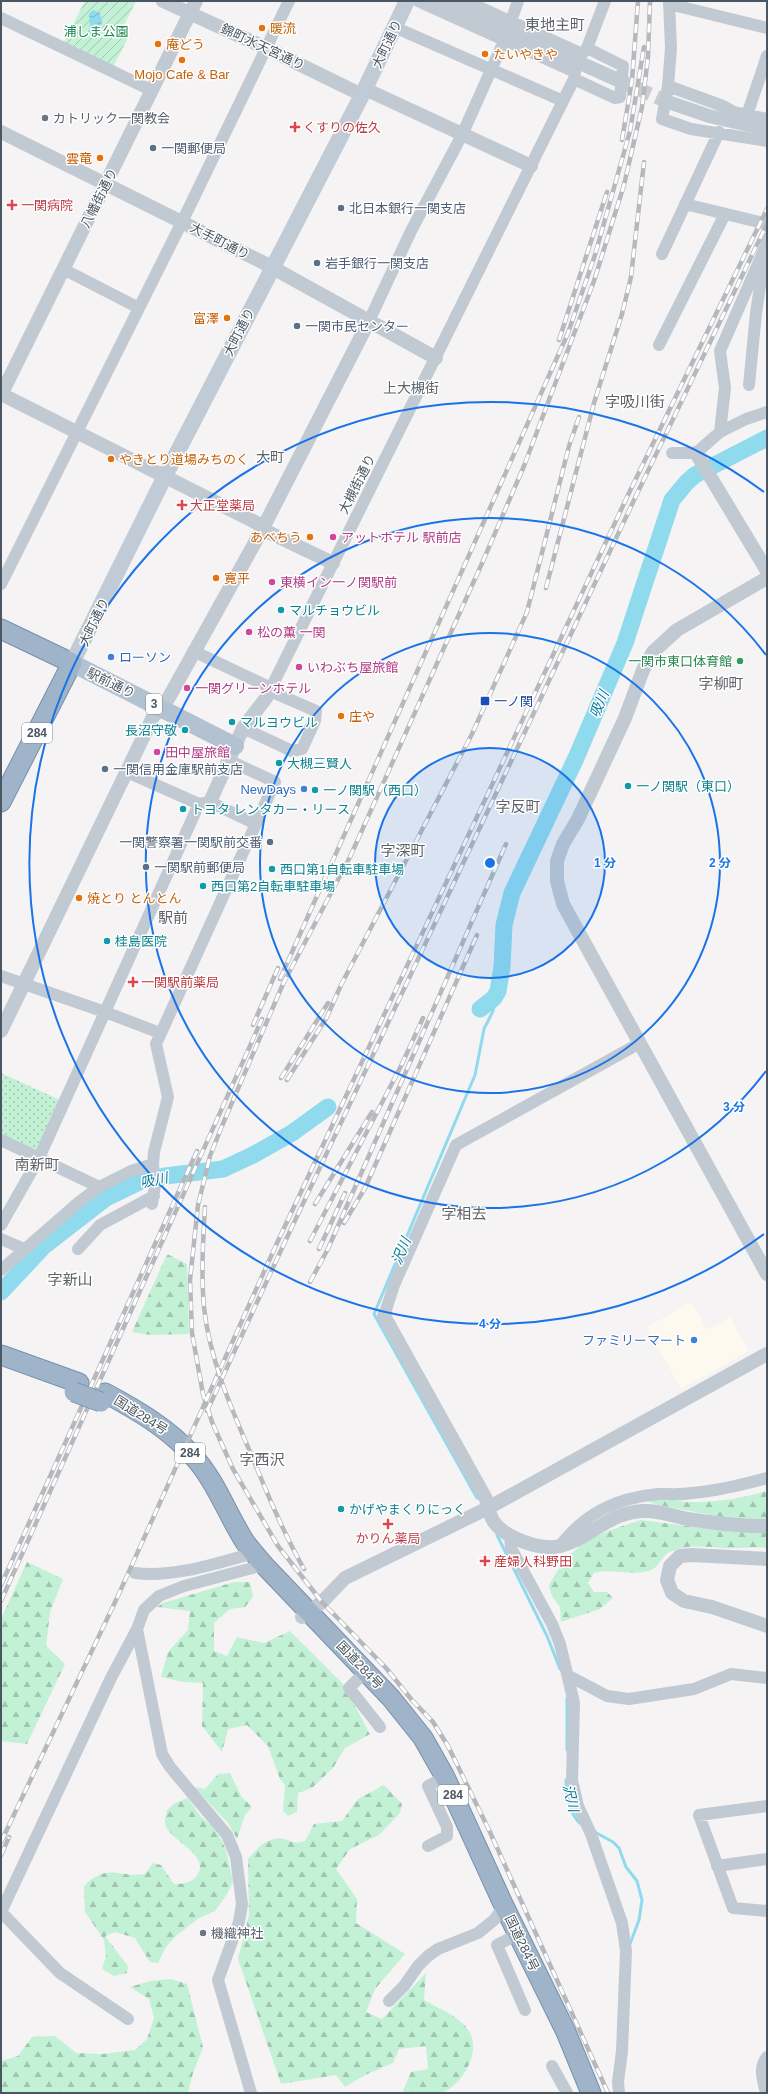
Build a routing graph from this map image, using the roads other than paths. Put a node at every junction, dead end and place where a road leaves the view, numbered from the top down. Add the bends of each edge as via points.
1 (164, 1) edge
2 (289, 1) edge
3 (407, 1) edge
4 (418, 1) edge
5 (442, 1) edge
6 (518, 1) edge
7 (605, 1) edge
8 (473, 2) edge
9 (669, 3) edge
10 (193, 7) edge
11 (1, 18) edge
12 (510, 21) junction
13 (394, 27) junction
14 (767, 28) edge
15 (504, 41) junction
16 (266, 48) junction
17 (587, 48) junction
18 (767, 56) edge
19 (492, 69) junction
20 (574, 79) junction
21 (618, 80) tunnel mouth
22 (668, 86) junction
23 (151, 90) junction
24 (364, 92) junction
25 (563, 101) junction
26 (668, 102) tunnel mouth
27 (747, 115) junction
28 (767, 119) edge
29 (767, 129) edge
30 (1, 132) edge
31 (719, 132) junction
32 (462, 135) junction
33 (767, 141) edge
34 (531, 166) junction
35 (106, 184) junction
36 (685, 204) junction
37 (726, 214) junction
38 (182, 222) junction
39 (767, 224) edge
40 (766, 243) edge
41 (662, 254) dead end
42 (272, 267) junction
43 (63, 269) junction
44 (139, 308) junction
45 (369, 320) junction
46 (659, 345) dead end
47 (436, 358) junction
48 (749, 385) dead end
49 (1, 394) edge
50 (767, 412) edge
51 (78, 432) junction
52 (720, 432) junction
53 (672, 452) dead end
54 (698, 457) junction
55 (165, 476) junction
56 (263, 528) junction
57 (333, 563) junction
58 (767, 571) edge
59 (767, 578) edge
60 (1, 584) edge
61 (1, 629) edge
62 (193, 651) junction
63 (72, 664) junction
64 (271, 689) junction
65 (160, 708) junction
66 (244, 728) junction
67 (232, 753) junction
68 (127, 772) junction
69 (1, 802) edge
70 (205, 803) junction
71 (256, 824) junction
72 (1, 976) edge
73 (24, 985) junction
74 (105, 1012) junction
75 (1, 1031) edge
76 (160, 1033) junction
77 (640, 1043) junction
78 (1, 1140) edge
79 (39, 1158) junction
80 (153, 1166) junction
81 (99, 1187) junction
82 (1, 1225) edge
83 (1, 1239) edge
84 (24, 1249) junction
85 (78, 1249) dead end
86 (1, 1270) edge
87 (767, 1274) edge
88 (385, 1313) joint
89 (767, 1354) edge
90 (1, 1355) edge
91 (1, 1367) edge
92 (76, 1388) junction
93 (767, 1478) edge
94 (488, 1508) junction
95 (767, 1526) edge
96 (510, 1536) junction
97 (559, 1547) junction
98 (767, 1559) edge
99 (254, 1560) junction
100 (135, 1573) dead end
101 (305, 1614) junction
102 (767, 1626) edge
103 (137, 1629) junction
104 (362, 1674) junction
105 (569, 1676) junction
106 (767, 1678) edge
107 (380, 1726) dead end
108 (442, 1779) junction
109 (767, 1806) edge
110 (428, 1846) dead end
111 (767, 1859) edge
112 (718, 1866) junction
113 (501, 1910) junction
114 (767, 1911) edge
115 (1, 1912) edge
116 (515, 1937) junction
117 (389, 2001) dead end
118 (525, 2010) dead end
119 (128, 2019) dead end
120 (767, 2056) edge
121 (552, 2066) dead end
122 (251, 2093) edge
123 (566, 2093) edge
124 (584, 2093) edge
125 (591, 2093) edge
126 (619, 2093) edge
127 (766, 2093) edge

1 - 10 street, 錦町水天宮通り
2 - 16 street
3 - 13 main road, 大町通り
4 - 15 street
5 - 21 street
6 - 12 street
7 - 17 street
8 - 12 street
9 - 14 street
9 - 22 street via 671,54
10 - 16 street, 錦町水天宮通り
10 - 23 street, 八幡街通り
11 - 23 street
12 - 17 street via 582,54
13 - 19 street
13 - 24 main road, 大町通り
15 - 19 street
15 - 20 street via 575,72
16 - 24 street, 錦町水天宮通り
16 - 38 street
17 - 20 street via 623,66 620,97 615,98
18 - 27 street
19 - 25 street
19 - 32 street
20 - 25 street, 大槻街通り
22 - 27 street
22 - 31 street via 662,119 691,128
23 - 35 street, 八幡街通り
24 - 32 street, 錦町水天宮通り
24 - 42 main road, 大町通り
25 - 34 street, 大槻街通り
26 - 29 street via 709,116
27 - 28 street
30 - 35 street, 大手町通り
31 - 33 street
31 - 36 street
32 - 34 street, 錦町水天宮通り
32 - 45 street via 411,231
34 - 47 street, 大槻街通り
35 - 38 street, 大手町通り
35 - 43 street, 八幡街通り
36 - 37 street
36 - 41 street
37 - 39 street
37 - 46 street
38 - 42 street, 大手町通り
38 - 44 street
40 - 48 street
40 - 52 street via 720,351 725,388
42 - 45 street, 大手町通り
42 - 55 main road, 大町通り
43 - 44 street
43 - 49 street, 八幡街通り
44 - 51 street
45 - 47 street, 大手町通り
45 - 56 street
47 - 57 street, 大槻街通り
49 - 51 street
50 - 52 street
51 - 55 street
51 - 60 street
52 - 54 street
53 - 54 street
54 - 58 street
55 - 56 street
55 - 63 main road, 大町通り
56 - 57 street
56 - 62 street
57 - 64 street, 大槻街通り
59 - 77 street via 677,630 653,652 582,812 563,844 558,861 557,881 563,904
61 - 63 highway
62 - 64 street
62 - 65 street via 168,699
63 - 65 main road, 駅前通り / 3
63 - 69 highway, 284
64 - 66 street
64 - 66 street via 316,711 315,721 302,749 292,751
65 - 67 main road, 駅前通り / 3
65 - 68 street via 153,717
66 - 67 street
67 - 70 street
67 - 71 street via 275,782
68 - 70 street
68 - 73 street
70 - 71 street
70 - 74 street
71 - 76 street
72 - 73 street
73 - 74 street
73 - 75 street
74 - 76 street
74 - 79 street
76 - 80 street via 156,1044 168,1097
77 - 87 street
77 - 88 street via 456,1144 394,1285
78 - 79 street
79 - 81 street
79 - 82 street
80 - 81 street via 131,1171
80 - 85 street via 154,1195 100,1225
81 - 84 street
83 - 84 street
84 - 86 street
88 - 94 street via 384,1316 486,1499
89 - 94 street
90 - 92 highway, 国道284号 / 284
91 - 92 highway, 国道284号 / 284
92 - 99 highway, 国道284号 / 284 via 137,1410 171,1434 206,1473
93 - 97 street via 719,1490 632,1498 613,1504 572,1529
94 - 96 street via 494,1522
94 - 101 street via 345,1578 322,1602
95 - 97 street via 735,1525 645,1511 625,1513
96 - 97 street via 524,1542
96 - 105 street via 511,1548 552,1624
98 - 102 street via 692,1554 680,1556 670,1566 668,1580 672,1593 684,1601 712,1607
99 - 100 street via 150,1575
99 - 101 highway, 国道284号 / 284
99 - 103 street via 159,1596 144,1610
101 - 104 highway, 国道284号 / 284
103 - 115 street via 111,1678
103 - 122 street via 162,1754 227,1836 236,1857 242,1904 239,1922 218,1980
104 - 107 street via 349,1688
104 - 108 highway, 国道284号 / 284
105 - 106 street via 607,1696 629,1699 694,1689 731,1674
105 - 126 street via 574,1703 572,1780 578,1806 591,1834 622,1923 626,1951
108 - 110 street via 428,1786 447,1827 447,1836
108 - 113 highway, 国道284号 / 284
109 - 112 street via 699,1815
111 - 112 street
112 - 114 street via 733,1908
113 - 116 highway, 国道284号 / 284
113 - 117 street via 490,1924 478,1933 438,1949 428,1956
115 - 119 street via 60,1973
116 - 118 street via 498,1945
116 - 124 highway, 国道284号 / 284
116 - 125 highway, 国道284号 / 284 via 566,2032
120 - 127 street via 762,2062
121 - 123 street

